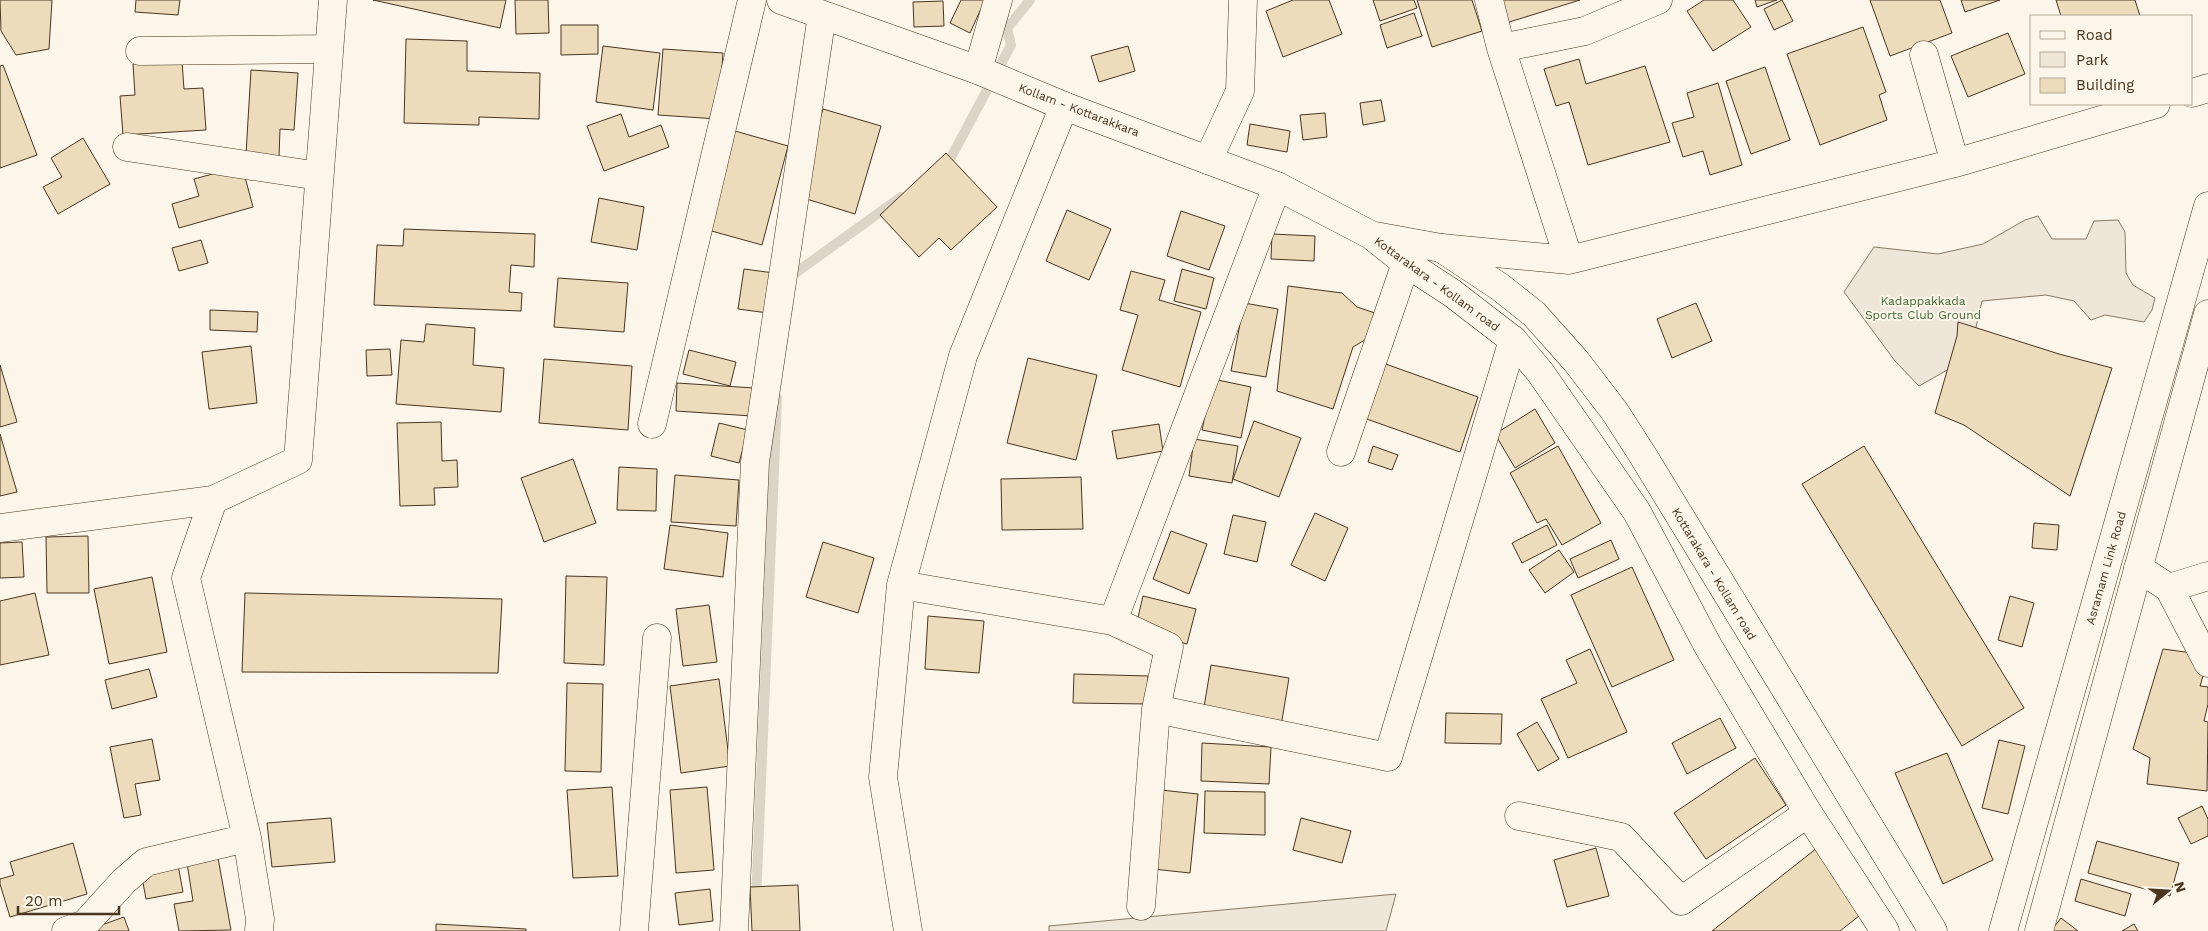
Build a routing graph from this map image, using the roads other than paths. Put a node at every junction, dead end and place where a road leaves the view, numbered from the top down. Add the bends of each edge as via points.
1 (333, 0) edge
2 (752, 0) edge
3 (781, 0) edge
4 (998, 0) edge
5 (1243, 0) edge
6 (1488, 0) edge
7 (1658, 0) edge
8 (822, 15) junction
9 (1501, 48) junction
10 (329, 49) junction
11 (140, 51) dead end
12 (1924, 55) dead end
13 (978, 70) junction
14 (2208, 88) edge
15 (2193, 93) edge
16 (2153, 105) edge
17 (1064, 106) junction
18 (127, 148) dead end
19 (1208, 160) junction
20 (1955, 163) junction
21 (319, 176) junction
22 (1278, 186) junction
23 (2208, 206) edge
24 (1371, 236) junction
25 (1442, 248) junction
26 (1570, 260) junction
27 (1406, 263) junction
28 (2208, 314) edge
29 (1513, 340) junction
30 (652, 424) dead end
31 (1341, 452) dead end
32 (214, 500) junction
33 (0, 528) edge
34 (2138, 568) junction
35 (2208, 576) edge
36 (901, 585) junction
37 (2169, 588) junction
38 (1113, 621) junction
39 (657, 638) dead end
40 (2208, 663) edge
41 (1156, 709) junction
42 (1808, 813) junction
43 (1519, 816) dead end
44 (247, 838) junction
45 (1141, 906) dead end
46 (66, 931) edge
47 (259, 931) edge
48 (634, 931) edge
49 (734, 931) edge
50 (908, 931) edge
51 (1884, 931) edge
52 (1933, 931) edge
53 (2003, 931) edge
54 (2039, 931) edge

1 - 10 street
2 - 30 street
3 - 8 street, Kollam - Kottarakkara
4 - 13 street
5 - 19 street via 1240,91
6 - 9 street
7 - 9 street via 1585,30
8 - 13 street, Kollam - Kottarakkara
8 - 49 street via 755,462
9 - 26 street
10 - 11 street
10 - 21 street
12 - 20 street
13 - 17 street, Kollam - Kottarakkara
14 - 15 street
16 - 20 street
17 - 19 street, Kollam - Kottarakkara
17 - 36 street via 963,356
18 - 21 street
19 - 22 street, Kollam - Kottarakkara
20 - 26 street
21 - 32 street via 298,460
22 - 24 street, Kollam - Kottarakkara
22 - 38 street
23 - 53 street, Asramam Link Road
24 - 25 street, Kottarakara - Kollam road
24 - 27 street, Kottarakara - Kollam road
25 - 26 street
25 - 52 street, Kottarakara - Kollam road via 1500,286 1534,314 1601,392
27 - 29 street, Kottarakara - Kollam road via 1452,293
27 - 31 street
28 - 34 street
29 - 41 street via 1388,757
29 - 42 street, Kottarakara - Kollam road via 1540,372 1637,512 1708,646
32 - 33 street
32 - 44 street via 186,578
34 - 37 street
34 - 54 street
35 - 37 street
36 - 38 street
36 - 50 street via 883,777
37 - 40 street
38 - 41 street via 1169,647
39 - 48 street
41 - 45 street
42 - 43 street via 1681,901 1621,837
42 - 51 street, Kottarakara - Kollam road
44 - 46 street via 146,862 85,924
44 - 47 street via 260,919

